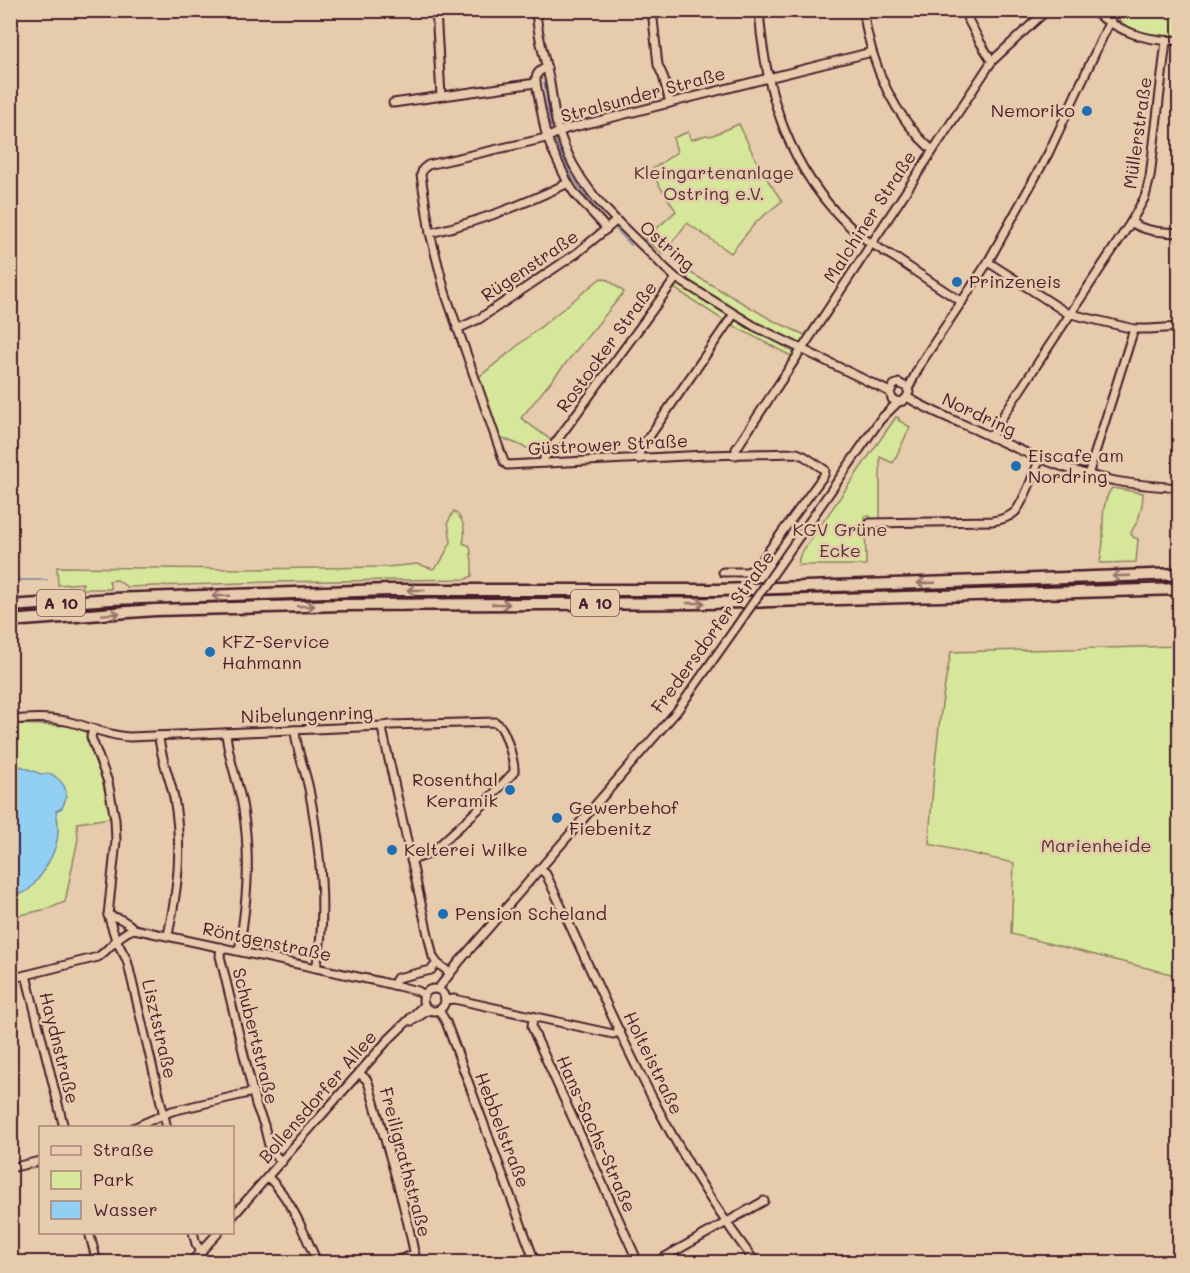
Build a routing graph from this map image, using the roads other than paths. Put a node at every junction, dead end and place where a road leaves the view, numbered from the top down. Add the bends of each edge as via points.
1 (436, 10) edge
2 (536, 10) edge
3 (652, 10) edge
4 (759, 10) edge
5 (863, 10) edge
6 (963, 10) edge
7 (1047, 10) edge
8 (1092, 10) edge
9 (1115, 10) edge
10 (1110, 23) junction
11 (1179, 40) edge
12 (1166, 41) junction
13 (872, 52) junction
14 (992, 61) junction
15 (547, 68) junction
16 (769, 78) junction
17 (536, 83) junction
18 (441, 96) junction
19 (393, 103) dead end
20 (670, 103) junction
21 (559, 132) junction
22 (546, 138) junction
23 (932, 150) junction
24 (423, 169) joint
25 (568, 183) junction
26 (616, 221) junction
27 (1131, 222) junction
28 (607, 229) junction
29 (430, 233) junction
30 (1179, 233) edge
31 (871, 243) junction
32 (988, 262) junction
33 (676, 278) junction
34 (962, 302) junction
35 (735, 314) junction
36 (1070, 314) junction
37 (1179, 327) edge
38 (1134, 328) junction
39 (457, 329) junction
40 (801, 350) junction
41 (906, 390) junction
42 (891, 392) junction
43 (898, 402) junction
44 (880, 420) junction
45 (991, 437) junction
46 (736, 455) junction
47 (1040, 458) junction
48 (639, 459) junction
49 (544, 463) junction
50 (1088, 475) junction
51 (1179, 488) edge
52 (870, 524) dead end
53 (723, 572) dead end
54 (1179, 574) edge
55 (1179, 589) edge
56 (10, 606) edge
57 (10, 621) edge
58 (10, 720) edge
59 (382, 726) junction
60 (93, 729) junction
61 (295, 730) junction
62 (225, 733) junction
63 (159, 736) junction
64 (411, 860) junction
65 (540, 868) junction
66 (108, 915) junction
67 (134, 929) junction
68 (168, 935) junction
69 (116, 940) junction
70 (221, 947) junction
71 (239, 951) junction
72 (437, 963) junction
73 (316, 968) junction
74 (450, 973) junction
75 (26, 975) junction
76 (10, 979) edge
77 (393, 985) junction
78 (438, 989) junction
79 (424, 995) junction
80 (445, 1000) junction
81 (426, 1007) junction
82 (439, 1010) junction
83 (533, 1016) junction
84 (620, 1032) junction
85 (359, 1073) junction
86 (253, 1092) junction
87 (164, 1114) junction
88 (64, 1126) edge
89 (137, 1126) edge
90 (167, 1126) edge
91 (39, 1161) edge
92 (282, 1162) junction
93 (10, 1168) edge
94 (268, 1177) junction
95 (765, 1201) dead end
96 (234, 1215) edge
97 (726, 1222) junction
98 (89, 1234) edge
99 (193, 1234) edge
100 (218, 1234) edge
101 (415, 1254) junction
102 (197, 1259) edge
103 (97, 1263) edge
104 (317, 1263) edge
105 (393, 1263) edge
106 (416, 1263) edge
107 (535, 1263) edge
108 (638, 1263) edge
109 (656, 1263) edge
110 (755, 1263) edge

1 - 18 street
2 - 15 street, Ostring
3 - 20 street via 658,65
4 - 16 street
5 - 13 street
6 - 14 street
7 - 14 street, Malchiner Straße
8 - 10 street
9 - 10 street
10 - 12 street via 1143,38
10 - 32 street via 1048,154
11 - 12 street
12 - 27 street, Müllerstraße via 1150,177 1145,197
13 - 16 street, Stralsunder Straße
13 - 23 street via 896,106
14 - 23 street, Malchiner Straße
15 - 17 street via 538,73
15 - 21 street, Ostring
16 - 20 street, Stralsunder Straße
16 - 31 street via 787,137 806,174 819,194
17 - 18 street
17 - 22 street
18 - 19 street
20 - 21 street, Stralsunder Straße
21 - 22 street, Stralsunder Straße
21 - 26 street, Ostring via 582,180
22 - 24 street, Stralsunder Straße
22 - 25 street
23 - 31 street, Malchiner Straße
24 - 29 street, Güstrower Straße
25 - 28 street
25 - 29 street via 522,204
26 - 28 street, Rügenstraße
26 - 33 street, Ostring
27 - 30 street via 1145,229
27 - 36 street, Müllerstraße
28 - 39 street, Rügenstraße via 577,253
29 - 39 street, Güstrower Straße
31 - 34 street
31 - 40 street, Malchiner Straße
32 - 34 street
32 - 36 street
33 - 35 street, Ostring
33 - 49 street, Rostocker Straße
34 - 41 street
35 - 40 street, Ostring
35 - 48 street via 640,450
36 - 38 street
36 - 45 street, Müllerstraße
37 - 38 street
38 - 50 street
39 - 49 street, Güstrower Straße via 504,462
40 - 42 street, Ostring
40 - 46 street, Malchiner Straße via 736,449
41 - 42 street via 896,384
41 - 43 street via 903,401
41 - 45 street, Nordring
42 - 43 street
42 - 44 street, Fredersdorfer Straße
43 - 44 street, Fredersdorfer Straße
44 - 65 street, Fredersdorfer Straße, bridge via 677,711
45 - 47 street, Nordring
46 - 48 street, Güstrower Straße
46 - 53 street, Güstrower Straße via 797,453 825,471 756,568
47 - 50 street, Nordring
47 - 52 street via 1020,504 1005,518
48 - 49 street, Güstrower Straße
50 - 51 street, Nordring
54 -> 56 highway, A 10 via 719,590 379,591
57 -> 55 highway, A 10 via 155,610 296,606 708,603
58 - 60 street, Nibelungenring via 64,721
59 - 61 street, Nibelungenring
59 - 64 street, Nibelungenring
59 - 64 street via 495,722 502,728 514,760 514,772 483,805 432,852
60 - 63 street, Nibelungenring via 123,737
60 - 66 street via 91,737 108,782 116,825
61 - 62 street, Nibelungenring
61 - 73 street via 314,814 318,853 321,913
62 - 63 street, Nibelungenring
62 - 71 street via 247,842 246,900
63 - 68 street via 174,795 180,840
64 - 72 street, Nibelungenring
65 - 74 street
65 - 84 street, Holteistraße
66 - 67 street, Röntgenstraße
66 - 69 street, Lisztstraße
67 - 68 street, Röntgenstraße
67 - 69 street
68 - 70 street, Röntgenstraße
69 - 75 street via 98,957
69 - 87 street, Lisztstraße via 127,960
70 - 71 street, Röntgenstraße
70 - 86 street, Schubertstraße via 219,956
71 - 73 street, Röntgenstraße
72 - 74 street
72 - 77 street via 431,970 397,978
73 - 77 street, Röntgenstraße
74 - 78 street
75 - 76 street
75 - 88 street, Haydnstraße
77 - 79 street, Röntgenstraße
78 - 79 street
78 - 80 street
79 - 81 street
80 - 82 street
80 - 83 street
81 - 82 street
81 - 85 street, Bollensdorfer Allee via 387,1041
82 - 107 street, Hebbelstraße
83 - 84 street via 613,1034
83 - 108 street, Hans-Sachs-Straße via 536,1037
84 - 97 street, Holteistraße via 671,1132
85 - 92 street, Bollensdorfer Allee
85 - 101 street, Freiligrathstraße via 369,1085
86 - 87 street
86 - 92 street, Schubertstraße via 270,1150
87 - 89 street
87 - 90 street, Lisztstraße
91 - 93 street
92 - 94 street, Bollensdorfer Allee
94 - 96 street, Bollensdorfer Allee
94 - 104 street via 299,1221
95 - 97 street
97 - 109 street
97 - 110 street, Holteistraße
98 - 103 street
99 - 102 street
100 - 102 street
101 - 105 street
101 - 106 street, Freiligrathstraße

